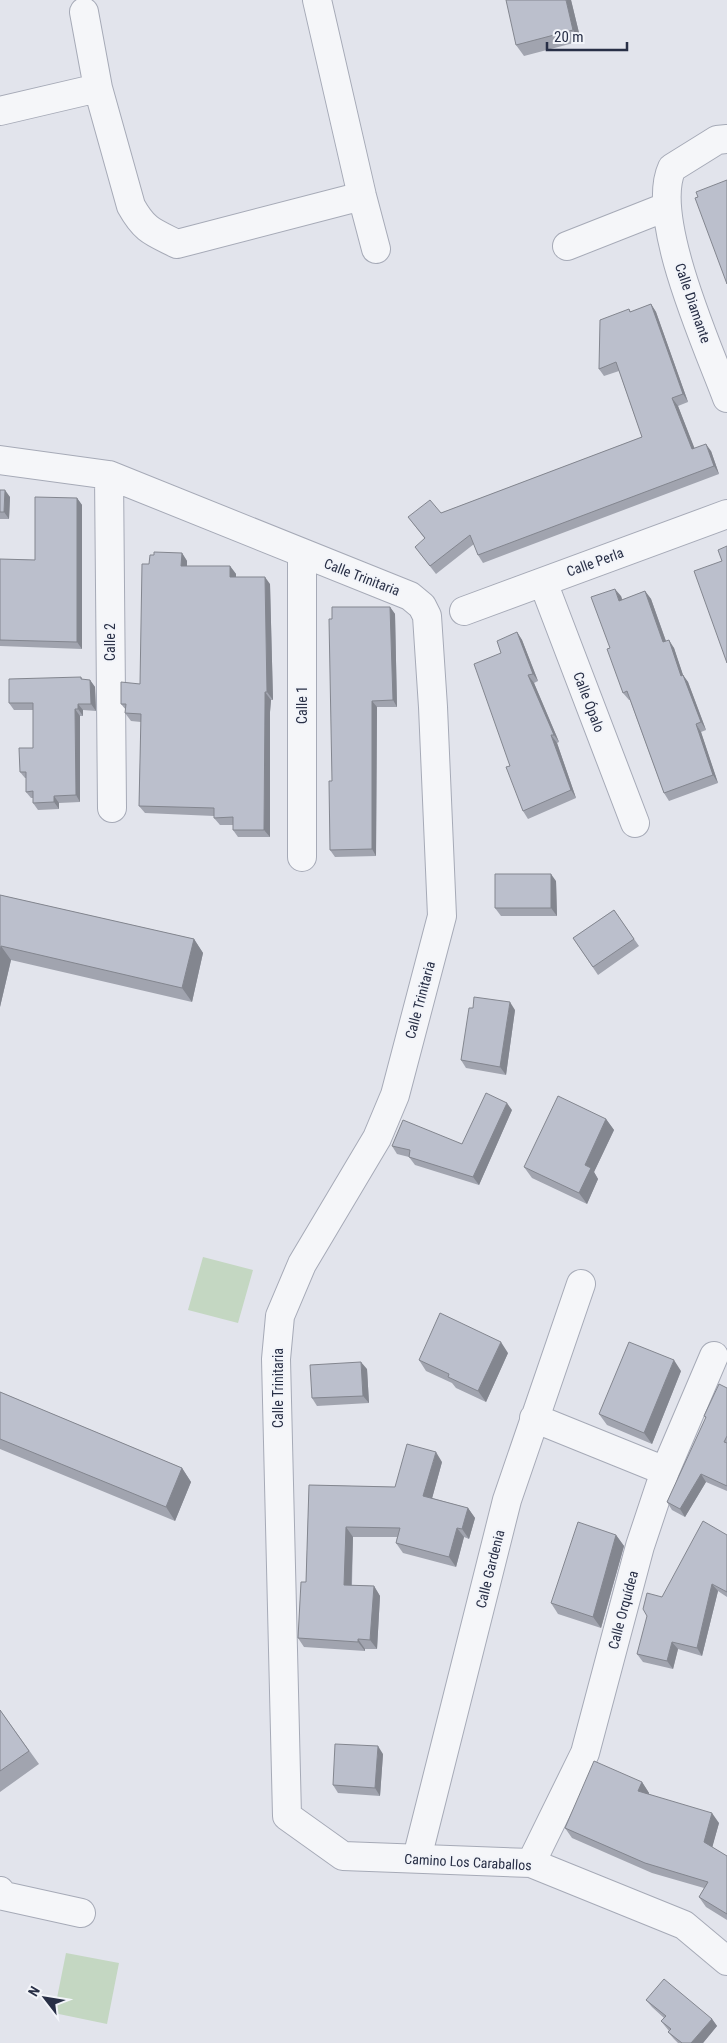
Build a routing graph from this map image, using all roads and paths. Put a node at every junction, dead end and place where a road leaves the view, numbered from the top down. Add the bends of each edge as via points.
1 (317, 0) edge
2 (84, 12) dead end
3 (98, 88) junction
4 (0, 111) edge
5 (727, 139) edge
6 (362, 196) junction
7 (667, 198) junction
8 (567, 246) dead end
9 (376, 249) dead end
10 (727, 398) edge
11 (0, 460) edge
12 (109, 476) junction
13 (727, 514) edge
14 (302, 553) junction
15 (543, 582) junction
16 (464, 611) dead end
17 (112, 808) dead end
18 (635, 823) dead end
19 (302, 857) dead end
20 (581, 1284) dead end
21 (714, 1356) dead end
22 (534, 1418) junction
23 (666, 1471) junction
24 (287, 1816) joint
25 (417, 1858) junction
26 (531, 1863) junction
27 (0, 1891) edge
28 (81, 1913) dead end
29 (727, 1961) edge

1 - 6 street
2 - 3 street
3 - 4 street
3 - 6 street via 131,206 141,223 178,244
5 - 7 street via 717,140 672,168
6 - 9 street
7 - 8 street
7 - 10 street, Calle Diamante via 680,270
11 - 12 street, Calle Trinitaria
12 - 14 street, Calle Trinitaria
12 - 17 street, Calle 2
13 - 15 street, Calle Perla
14 - 19 street, Calle 1
14 - 24 street, Calle Trinitaria via 410,596 422,606 427,616 442,916 395,1095 377,1138 302,1264 280,1316 276,1359
15 - 16 street, Calle Perla
15 - 18 street, Calle Ópalo
20 - 22 street, Calle Gardenia
21 - 23 street, Calle Orquídea
22 - 23 street
22 - 25 street, Calle Gardenia via 507,1500
23 - 26 street, Calle Orquídea via 640,1546 585,1753
24 - 25 street, Camino Los Caraballos via 343,1856
25 - 26 street, Camino Los Caraballos
26 - 29 street, Camino Los Caraballos via 684,1925
27 - 28 street via 4,1896

